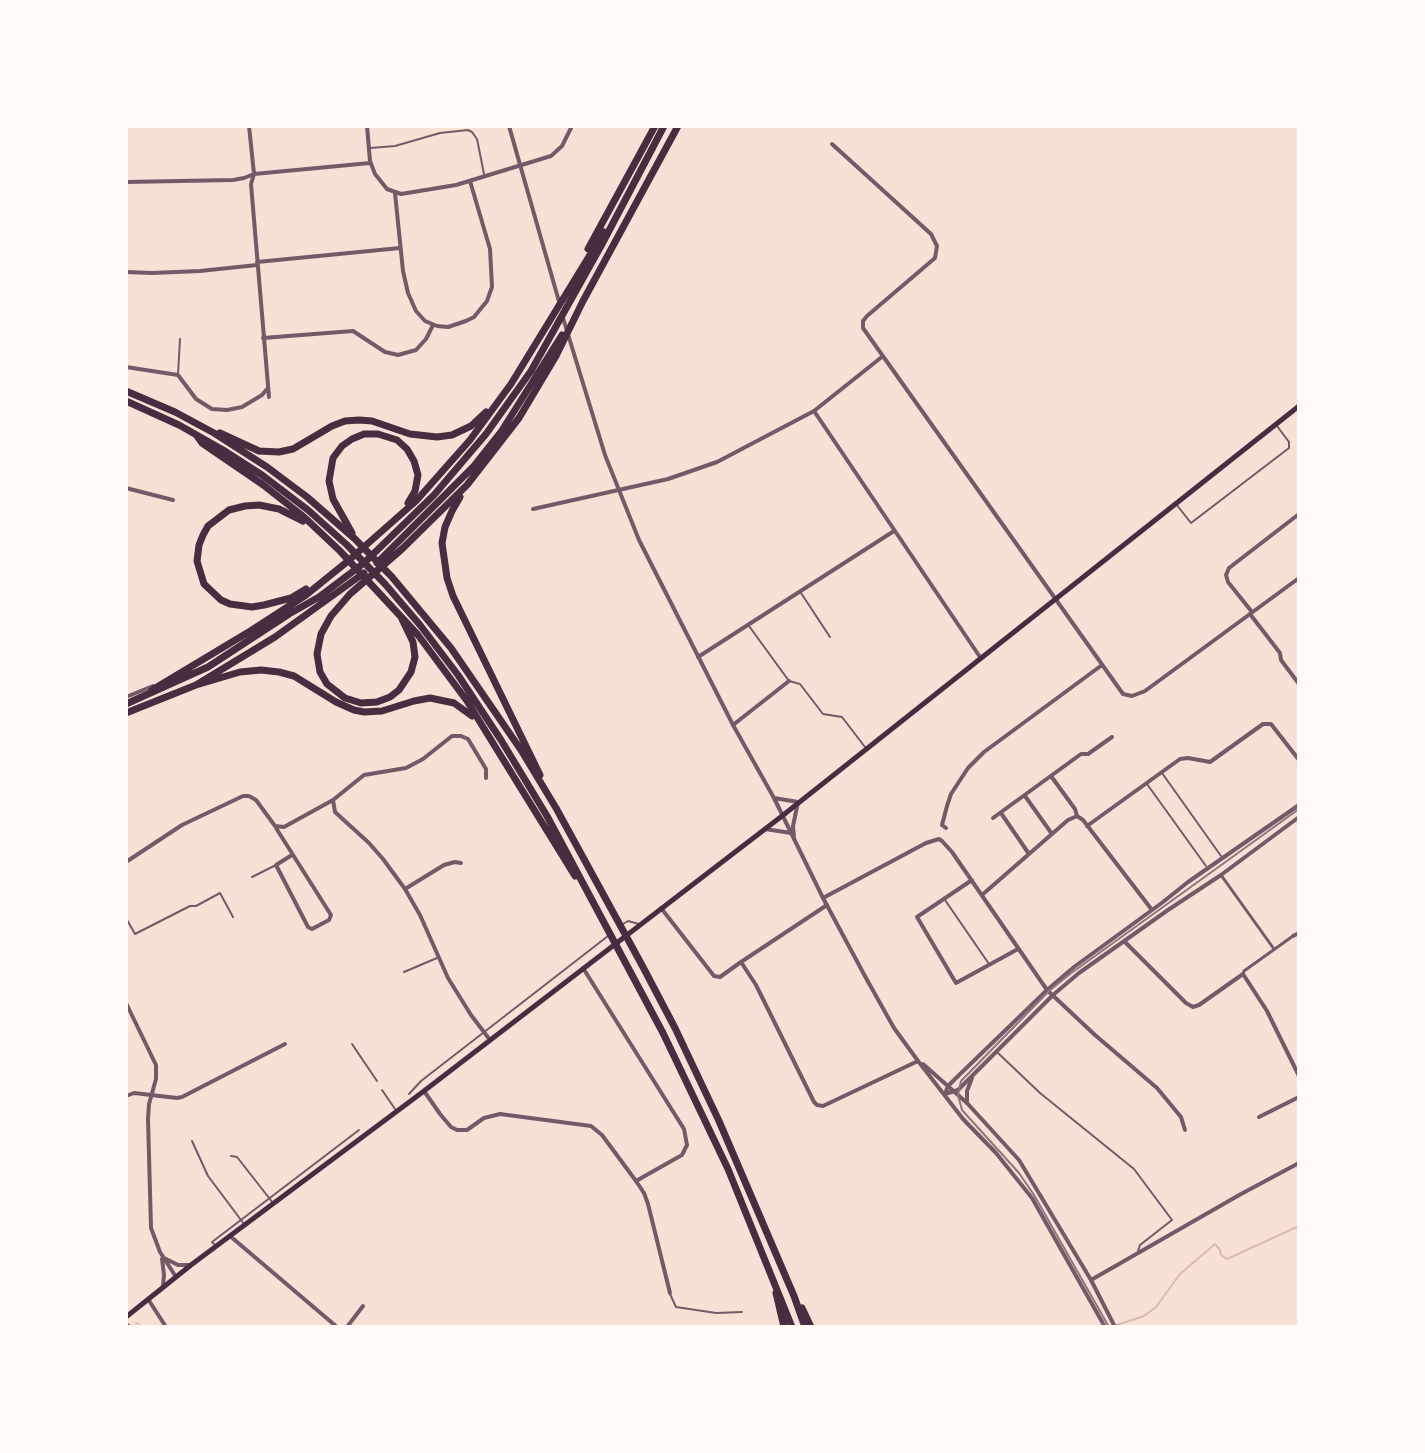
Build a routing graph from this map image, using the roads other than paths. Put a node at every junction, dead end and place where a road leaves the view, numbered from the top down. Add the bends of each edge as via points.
1 (249, 126) edge
2 (367, 126) edge
3 (509, 126) edge
4 (572, 126) edge
5 (655, 126) edge
6 (664, 126) edge
7 (678, 126) edge
8 (832, 144) dead end
9 (369, 149) junction
10 (648, 157) junction
11 (370, 163) junction
12 (521, 167) junction
13 (254, 174) junction
14 (485, 177) junction
15 (470, 181) junction
16 (126, 182) edge
17 (395, 193) junction
18 (400, 248) junction
19 (257, 264) junction
20 (126, 272) edge
21 (583, 301) junction
22 (433, 325) junction
23 (263, 338) junction
24 (180, 339) dead end
25 (883, 356) junction
26 (126, 367) edge
27 (178, 375) junction
28 (268, 388) junction
29 (126, 391) edge
30 (269, 397) dead end
31 (126, 401) edge
32 (1299, 406) edge
33 (814, 411) junction
34 (1276, 424) junction
35 (214, 433) junction
36 (196, 434) junction
37 (467, 485) junction
38 (126, 488) edge
39 (618, 491) junction
40 (173, 500) dead end
41 (1175, 503) junction
42 (533, 509) dead end
43 (1299, 514) edge
44 (397, 517) junction
45 (314, 528) junction
46 (894, 531) junction
47 (355, 539) junction
48 (344, 548) junction
49 (329, 576) junction
50 (1299, 578) edge
51 (800, 592) junction
52 (1056, 597) junction
53 (1251, 613) junction
54 (401, 617) junction
55 (748, 626) junction
56 (830, 637) dead end
57 (698, 657) junction
58 (980, 657) junction
59 (1102, 665) junction
60 (789, 681) junction
61 (163, 682) junction
62 (1299, 684) edge
63 (196, 685) junction
64 (126, 697) edge
65 (141, 698) junction
66 (126, 704) edge
67 (126, 713) edge
68 (733, 725) junction
69 (482, 727) junction
70 (1112, 737) dead end
71 (866, 748) junction
72 (1299, 760) edge
73 (1162, 772) junction
74 (1051, 776) junction
75 (486, 778) dead end
76 (1146, 783) junction
77 (1025, 796) junction
78 (774, 798) junction
79 (333, 800) junction
80 (798, 802) junction
81 (1299, 805) edge
82 (556, 808) junction
83 (1001, 813) junction
84 (782, 816) junction
85 (1077, 816) junction
86 (1299, 817) edge
87 (993, 818) dead end
88 (275, 826) junction
89 (1087, 826) junction
90 (946, 828) dead end
91 (765, 829) junction
92 (791, 833) junction
93 (1052, 834) junction
94 (795, 840) junction
95 (1029, 854) junction
96 (292, 855) junction
97 (1223, 857) junction
98 (126, 862) edge
99 (461, 863) dead end
100 (276, 865) junction
101 (1207, 868) junction
102 (1221, 875) junction
103 (252, 877) dead end
104 (972, 880) junction
105 (405, 889) junction
106 (982, 895) junction
107 (823, 898) junction
108 (944, 900) junction
109 (827, 905) junction
110 (661, 908) junction
111 (1152, 910) junction
112 (598, 912) junction
113 (233, 917) dead end
114 (126, 918) edge
115 (640, 924) junction
116 (1299, 933) edge
117 (1293, 936) joint
118 (1124, 941) junction
119 (1018, 949) junction
120 (1274, 949) junction
121 (439, 958) junction
122 (741, 962) junction
123 (989, 965) junction
124 (583, 968) junction
125 (404, 972) dead end
126 (1243, 974) junction
127 (1047, 990) junction
128 (1053, 995) junction
129 (126, 1003) edge
130 (484, 1033) junction
131 (490, 1040) junction
132 (285, 1044) dead end
133 (352, 1044) dead end
134 (997, 1052) junction
135 (918, 1061) junction
136 (973, 1075) junction
137 (1299, 1076) edge
138 (377, 1081) dead end
139 (948, 1086) junction
140 (126, 1088) edge
141 (382, 1090) dead end
142 (424, 1091) junction
143 (955, 1093) junction
144 (409, 1094) dead end
145 (945, 1094) junction
146 (128, 1095) edge
147 (151, 1095) junction
148 (1299, 1097) edge
149 (967, 1103) junction
150 (397, 1111) junction
151 (1259, 1117) dead end
152 (359, 1130) dead end
153 (1185, 1130) dead end
154 (192, 1141) dead end
155 (231, 1156) dead end
156 (1299, 1163) edge
157 (636, 1181) junction
158 (271, 1201) junction
159 (243, 1222) junction
160 (230, 1236) junction
161 (216, 1246) junction
162 (1138, 1254) junction
163 (162, 1257) junction
164 (191, 1265) junction
165 (176, 1277) junction
166 (774, 1279) junction
167 (1091, 1280) junction
168 (162, 1288) junction
169 (670, 1293) joint
170 (794, 1296) junction
171 (148, 1299) junction
172 (363, 1306) dead end
173 (742, 1312) dead end
174 (126, 1317) edge
175 (1114, 1325) edge
176 (1105, 1326) edge
177 (166, 1327) edge
178 (337, 1327) edge
179 (347, 1327) edge
180 (784, 1327) edge
181 (792, 1327) edge
182 (805, 1327) edge
183 (811, 1327) edge

1 - 13 street
2 - 9 street
3 - 12 street
4 - 12 street via 558,151
5 - 35 highway via 561,299 502,391 471,426 430,437 372,421 345,421 293,449 269,453
6 - 10 highway
7 - 21 highway
8 - 25 street via 931,234 937,246 930,264 863,321
9 - 11 street
9 - 14 lane via 468,130 477,139
10 - 44 highway via 511,384 453,460
10 - 65 highway via 531,371 434,495 364,563 319,597 208,667
11 - 13 street
11 - 17 street via 380,182
12 - 14 street
12 - 39 street
13 - 16 street via 233,180
13 - 19 street
14 - 15 street
15 - 17 street
15 - 22 street via 490,249 492,287 474,317 448,327
17 - 18 street
18 - 19 street
18 - 22 street via 410,298
19 - 20 street
19 - 23 street
21 - 37 highway via 536,392
21 - 63 highway via 501,432 397,544 311,613
22 - 23 street via 416,350 398,355 353,331
23 - 28 street
24 - 27 lane
25 - 33 street
25 - 52 street
26 - 27 street
27 - 28 street via 196,399 212,409 242,407
28 - 30 street
29 - 35 highway
31 - 36 highway
32 - 34 main road
33 - 39 street via 717,462
33 - 46 street
34 - 41 main road
34 - 41 lane via 1289,448 1191,523
35 - 47 highway via 295,487
36 - 45 highway
36 - 48 highway via 275,484
37 - 54 highway via 331,616 317,654 327,684 361,703 384,700 399,690 415,657
37 - 82 highway via 445,527 447,578
38 - 40 street
39 - 42 street
39 - 57 street
41 - 52 main road
43 - 53 street via 1229,568 1228,582
44 - 47 highway via 415,491 418,475 411,455 385,435 352,439 333,458 329,481
44 - 49 highway
45 - 48 highway
45 - 49 highway via 279,509 259,505 229,510 203,535 197,553 200,574 221,600 252,607 291,598
46 - 51 street
46 - 58 street
47 - 82 highway via 435,627
48 - 54 highway
48 - 112 highway via 385,584 446,659 547,816
49 - 61 highway via 280,613
50 - 53 street
51 - 55 street
51 - 56 lane
52 - 58 main road
52 - 59 street
53 - 59 street via 1139,695 1123,694
53 - 62 street
54 - 69 highway via 448,674
55 - 57 street
55 - 60 lane
57 - 68 street
58 - 71 main road
59 - 90 street via 968,768 951,794 942,825
60 - 68 street
60 - 71 lane via 800,684 823,714 842,717
61 - 64 street
61 - 65 highway
63 - 67 highway
63 - 69 highway via 250,670 272,670 354,710 373,712 441,699 463,708
65 - 66 highway
68 - 78 street
69 - 112 highway
70 - 74 street
71 - 80 main road
72 - 73 street via 1267,723 1210,762 1182,758
73 - 76 street
73 - 97 lane
74 - 77 street
74 - 85 street
75 - 79 street via 468,739 452,736 406,768 364,775
76 - 89 street
76 - 101 lane
77 - 83 street
77 - 93 street
78 - 80 street
78 - 84 street
79 - 88 street via 287,826
79 - 105 street via 335,812 369,843
80 - 84 main road
80 - 94 street
81 - 97 street
82 - 170 highway via 697,1073
83 - 87 street
83 - 95 street
84 - 91 main road
84 - 92 street
85 - 89 street
85 - 93 street
86 - 102 street
88 - 96 street
88 - 98 street via 256,800 243,796 182,825
89 - 111 street
91 - 92 street
91 - 110 main road
92 - 94 street
93 - 95 street
94 - 107 street
95 - 106 street
96 - 100 street
96 - 100 street via 329,920 308,928
97 - 101 street
99 - 105 street via 444,865
100 - 103 lane
101 - 111 street
102 - 118 street
102 - 120 street
104 - 106 street
104 - 107 street via 939,839
104 - 108 street
105 - 121 street
106 - 119 street
107 - 109 street
108 - 123 lane
108 - 123 street via 917,917 956,983
109 - 122 street
109 - 135 street via 894,1028
110 - 115 main road
110 - 122 street via 714,976
111 - 127 street
112 - 166 highway via 696,1099
113 - 114 lane via 220,893 135,934
115 - 124 main road
115 - 130 lane via 625,922
116 - 117 street
117 - 120 street
118 - 126 street via 1193,1007
118 - 128 street
119 - 123 street
119 - 127 street
120 - 126 street
121 - 125 lane
121 - 130 street
122 - 135 street via 817,1105
124 - 131 main road
124 - 157 street via 687,1138 682,1155
126 - 137 street
127 - 128 street
127 - 139 street
128 - 134 street
128 - 153 street via 1157,1088
129 - 147 street via 156,1065
130 - 131 street
130 - 144 lane
131 - 142 main road
132 - 147 street via 182,1097
133 - 138 lane
134 - 136 street
134 - 162 lane via 1134,1169 1172,1220 1140,1245
135 - 139 street
135 - 145 street
136 - 143 street
136 - 149 street
139 - 143 street
139 - 145 street
140 - 146 street
141 - 150 lane
142 - 150 main road
142 - 157 street via 457,1130 500,1114 591,1126
143 - 145 street
143 - 149 street
145 - 176 street via 1032,1198
146 - 147 street
147 - 163 street via 151,1228
148 - 151 street
149 - 167 street via 1019,1160
150 - 158 main road
152 - 158 lane
154 - 159 lane via 208,1176
155 - 158 lane
156 - 162 street
157 - 169 street via 648,1204
158 - 159 main road
159 - 160 main road
159 - 161 lane via 212,1242
160 - 161 main road
160 - 178 street
161 - 164 main road
162 - 167 street
163 - 164 street
163 - 165 street
163 - 168 street
164 - 165 main road
165 - 168 main road
166 - 180 highway
166 - 181 highway
167 - 175 street
168 - 171 main road
169 - 173 lane via 676,1307
170 - 182 highway
170 - 183 highway
171 - 174 main road
171 - 177 street
172 - 179 street

